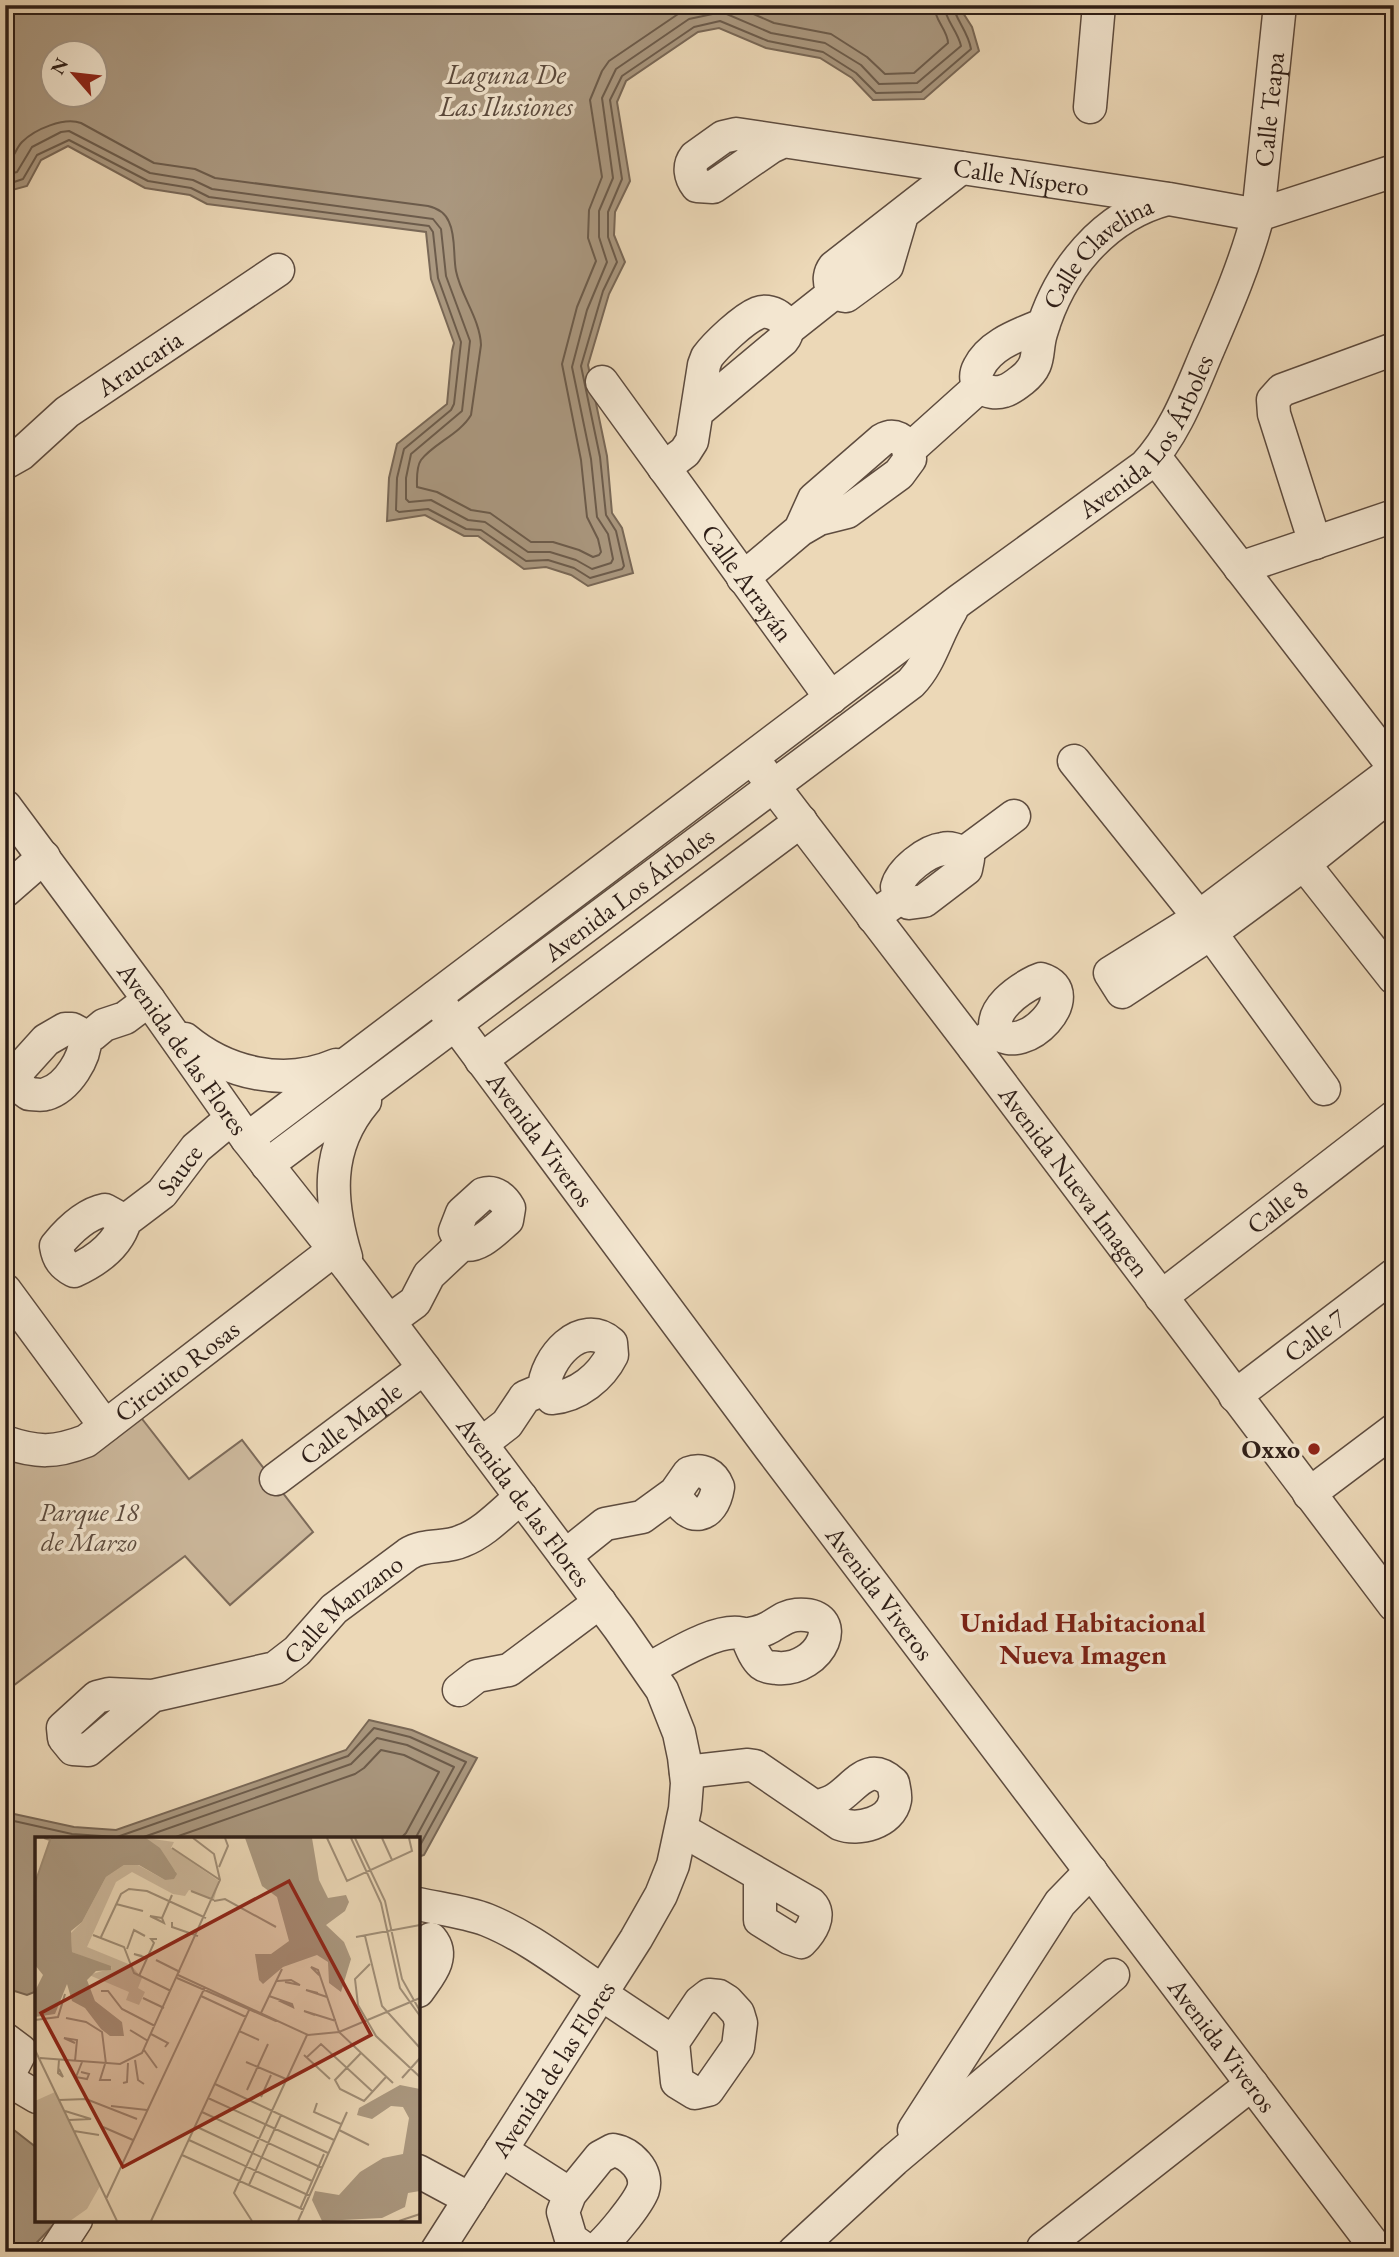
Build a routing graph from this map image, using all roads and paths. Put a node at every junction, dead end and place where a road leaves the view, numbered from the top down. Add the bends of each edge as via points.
1 (1099, 5) edge
2 (1280, 5) edge
3 (1090, 107) dead end
4 (782, 142) dead end
5 (961, 169) junction
6 (1394, 171) edge
7 (1169, 199) junction
8 (1258, 215) junction
9 (278, 270) dead end
10 (1394, 349) edge
11 (602, 382) dead end
12 (1154, 456) junction
13 (5, 463) edge
14 (664, 468) junction
15 (1394, 516) edge
16 (1315, 543) junction
17 (1240, 568) junction
18 (743, 578) junction
19 (960, 600) junction
20 (831, 698) junction
21 (752, 758) junction
22 (1074, 761) dead end
23 (1394, 768) edge
24 (773, 785) junction
25 (1394, 792) edge
26 (5, 806) edge
27 (1014, 816) dead end
28 (801, 821) junction
29 (44, 857) junction
30 (1292, 864) junction
31 (5, 891) edge
32 (873, 918) junction
33 (1205, 925) junction
34 (520, 933) junction
35 (541, 960) junction
36 (1394, 978) edge
37 (435, 997) junction
38 (152, 1004) junction
39 (455, 1024) junction
40 (85, 1036) dead end
41 (356, 1056) junction
42 (481, 1059) junction
43 (407, 1061) junction
44 (1324, 1089) dead end
45 (1394, 1117) edge
46 (240, 1128) junction
47 (267, 1165) junction
48 (125, 1221) dead end
49 (462, 1244) dead end
50 (342, 1259) junction
51 (1394, 1275) edge
52 (7, 1296) edge
53 (1161, 1297) junction
54 (389, 1321) junction
55 (424, 1368) junction
56 (544, 1389) dead end
57 (1235, 1396) junction
58 (105, 1426) junction
59 (1394, 1430) edge
60 (5, 1441) edge
61 (481, 1444) junction
62 (276, 1479) dead end
63 (675, 1493) dead end
64 (1309, 1494) junction
65 (521, 1497) junction
66 (565, 1556) junction
67 (1389, 1591) edge
68 (600, 1602) junction
69 (746, 1635) dead end
70 (649, 1669) junction
71 (459, 1690) dead end
72 (152, 1696) dead end
73 (686, 1772) junction
74 (815, 1807) dead end
75 (682, 1830) junction
76 (1091, 1871) junction
77 (760, 1875) dead end
78 (433, 1907) edge
79 (425, 1939) edge
80 (1113, 1975) dead end
81 (420, 1987) edge
82 (602, 1992) junction
83 (975, 2036) junction
84 (5, 2039) edge
85 (673, 2042) dead end
86 (1003, 2067) junction
87 (8, 2080) edge
88 (1252, 2084) junction
89 (35, 2096) edge
90 (501, 2150) junction
91 (894, 2160) junction
92 (420, 2172) edge
93 (570, 2194) dead end
94 (470, 2199) junction
95 (75, 2222) edge
96 (827, 2222) junction
97 (1043, 2248) dead end
98 (55, 2252) edge
99 (436, 2252) edge
100 (794, 2252) edge
101 (807, 2252) edge
102 (1379, 2252) edge

1 - 3 street
2 - 8 street, Calle Teapa
4 - 5 street, Calle Níspero
5 - 7 street, Calle Níspero
5 - 14 street via 834,267 829,277 835,292 787,330 778,315 759,313 712,350 704,365 692,441
6 - 8 street
7 - 8 street, Calle Níspero
7 - 18 street, Calle Clavelina via 1136,211 1090,245 1065,279 1044,324 1039,356 1026,376 1002,392 979,387 910,449 895,437 882,440 814,499 800,530
8 - 12 street, Avenida Los Árboles via 1196,378
9 - 13 street, Araucaria via 67,412 22,454
10 - 16 street via 1282,390 1273,400
11 - 14 street, Calle Arrayán
12 - 17 street
12 - 19 street, Avenida Los Árboles
14 - 18 street, Calle Arrayán
15 - 16 street
16 - 17 street
17 - 23 street
18 - 20 street, Calle Arrayán
19 - 20 street, Avenida Los Árboles
19 - 24 street, Avenida Los Árboles via 911,683
20 - 21 street, Avenida Los Árboles
21 - 24 street, Avenida Nueva Imagen
21 - 34 street, Avenida Los Árboles
22 - 33 street
23 - 30 street
24 - 28 street, Avenida Nueva Imagen
24 - 35 street, Avenida Los Árboles
25 - 30 street
26 - 29 street, Avenida de las Flores
27 - 32 street via 964,853 948,848 930,853 901,876 897,887 901,897
28 - 32 street, Avenida Nueva Imagen
28 - 42 street
29 - 31 street
29 - 38 street, Avenida de las Flores
30 - 33 street
30 - 36 street
32 - 53 street, Avenida Nueva Imagen via 985,1040
33 - 44 street
34 - 35 street
34 - 37 street, Avenida Los Árboles
35 - 39 street, Avenida Los Árboles
37 - 39 street, Avenida Viveros
37 - 41 street, Avenida Los Árboles
38 - 40 street
38 - 41 street via 198,1050 246,1072 303,1074
38 - 46 street, Avenida de las Flores
39 - 42 street, Avenida Viveros
39 - 43 street, Avenida Los Árboles
41 - 46 street, Avenida Los Árboles
42 - 76 street, Avenida Viveros
43 - 47 street, Avenida Los Árboles
43 - 50 street via 361,1107 335,1160 333,1202
45 - 53 street, Calle 8
46 - 47 street, Avenida de las Flores
46 - 48 street, Sauce via 196,1148 162,1193
47 - 50 street, Avenida de las Flores
49 - 54 street via 429,1275 415,1302
50 - 54 street, Avenida de las Flores
50 - 58 street, Circuito Rosas
51 - 57 street, Calle 7
52 - 58 street
53 - 57 street, Avenida Nueva Imagen
54 - 55 street, Avenida de las Flores
55 - 61 street, Avenida de las Flores
55 - 62 street, Calle Maple
56 - 61 street via 525,1397 507,1424
57 - 64 street, Avenida Nueva Imagen
58 - 60 street, Circuito Rosas via 65,1450 39,1450
59 - 64 street
61 - 65 street, Avenida de las Flores
63 - 66 street via 642,1517 601,1526
64 - 67 street, Avenida Nueva Imagen
65 - 66 street, Avenida de las Flores
65 - 72 street, Calle Manzano via 464,1541 408,1554 330,1612 298,1651 275,1668
66 - 68 street, Avenida de las Flores
68 - 70 street, Avenida de las Flores
68 - 71 street via 509,1670 477,1676
69 - 70 street via 729,1633 700,1642
70 - 73 street, Avenida de las Flores via 671,1713
73 - 74 street via 752,1765
73 - 75 street, Avenida de las Flores
75 - 77 street
75 - 82 street, Avenida de las Flores via 661,1895
76 - 83 street via 1060,1903
76 - 88 street, Avenida Viveros
78 - 79 street
78 - 82 street via 478,1917 513,1933
79 - 81 street via 435,1945 436,1963
80 - 86 street
82 - 85 street
82 - 90 street, Avenida de las Flores
83 - 86 street
83 - 91 street
84 - 87 street via 21,2051
86 - 91 street
87 - 89 street
88 - 97 street
88 - 102 street, Avenida Viveros
90 - 93 street
90 - 94 street, Avenida de las Flores
91 - 96 street
92 - 94 street
94 - 99 street, Avenida de las Flores
95 - 98 street
96 - 100 street
96 - 101 street

